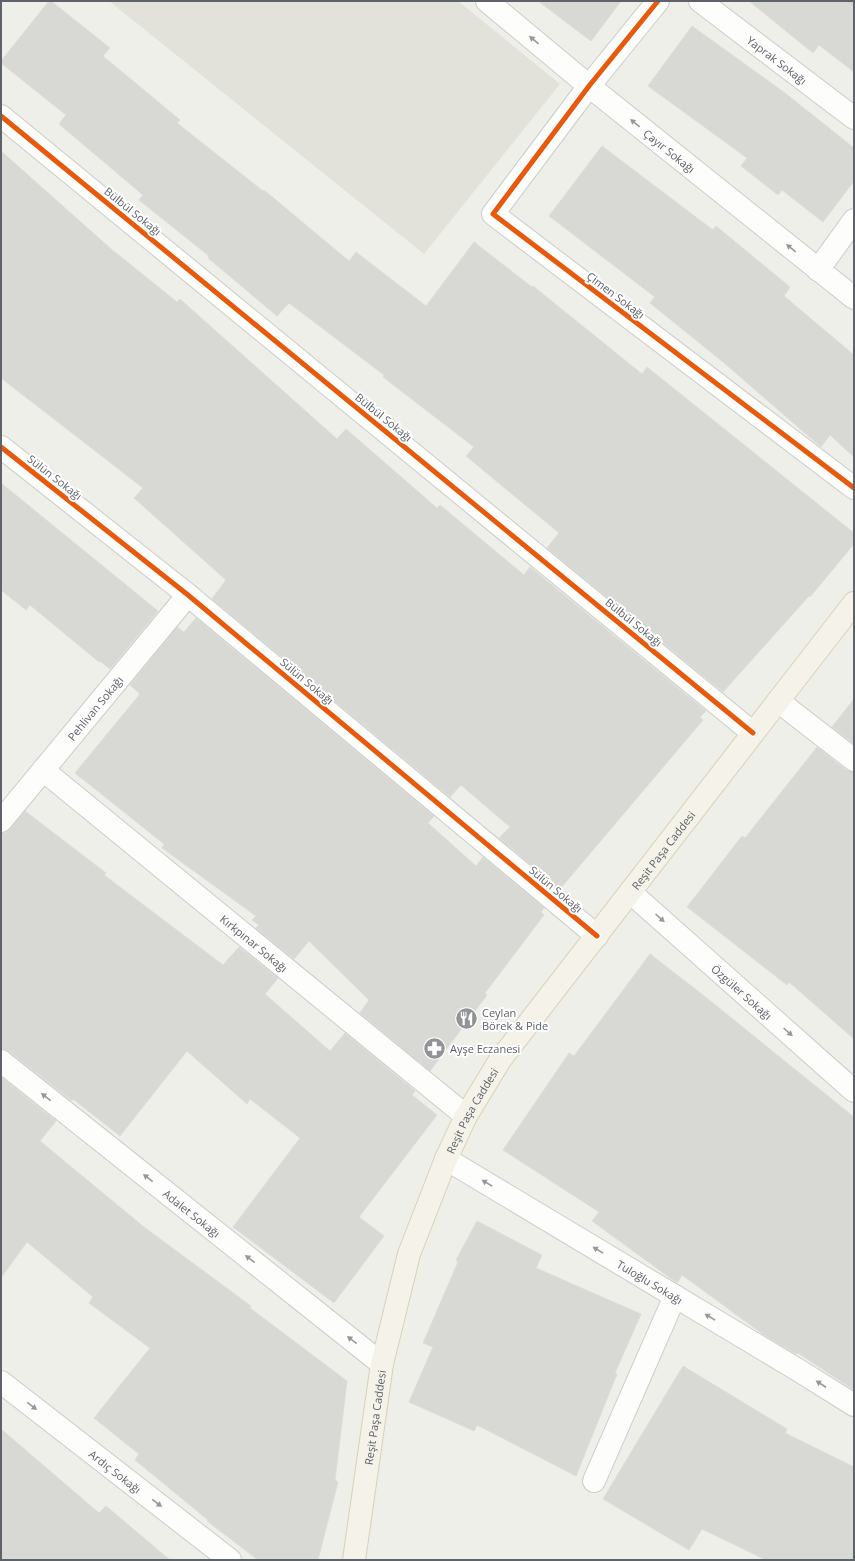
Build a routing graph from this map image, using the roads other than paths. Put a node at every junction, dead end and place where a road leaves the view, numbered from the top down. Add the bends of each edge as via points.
1 (487, 1) edge
2 (658, 1) edge
3 (700, 1) edge
4 (589, 86) junction
5 (1, 116) edge
6 (854, 118) edge
7 (854, 220) edge
8 (818, 270) junction
9 (854, 298) edge
10 (1, 447) edge
11 (854, 488) edge
12 (188, 595) junction
13 (854, 603) edge
14 (778, 701) junction
15 (754, 733) junction
16 (854, 760) edge
17 (43, 770) junction
18 (1, 821) edge
19 (630, 892) junction
20 (597, 936) junction
21 (1, 1061) edge
22 (854, 1091) edge
23 (466, 1116) junction
24 (446, 1159) junction
25 (675, 1296) junction
26 (382, 1364) junction
27 (1, 1382) edge
28 (854, 1406) edge
29 (594, 1482) dead end
30 (230, 1560) edge
31 (354, 1560) edge

4 -> 1 street, Çayır Sokağı
2 - 4 street
3 - 6 street, Yaprak Sokağı
8 -> 4 street, Çayır Sokağı
4 - 11 street, Çimen Sokağı via 493,214
5 - 15 street, Bülbül Sokağı
7 - 8 street
8 - 9 street, Çayır Sokağı
10 - 12 street, Sülün Sokağı
12 - 17 street, Pehlivan Sokağı
12 - 20 street, Sülün Sokağı
13 - 14 main road, Reşit Paşa Caddesi
14 - 15 main road, Reşit Paşa Caddesi
14 - 16 street
15 - 19 main road, Reşit Paşa Caddesi
17 - 18 street, Pehlivan Sokağı
17 - 23 street, Kırkpınar Sokağı
19 - 20 main road, Reşit Paşa Caddesi
19 -> 22 street, Özgüler Sokağı
20 - 23 main road, Reşit Paşa Caddesi via 500,1060
26 -> 21 street, Adalet Sokağı
23 - 24 main road, Reşit Paşa Caddesi
25 -> 24 street, Tuloğlu Sokağı
24 - 26 main road, Reşit Paşa Caddesi via 409,1254
28 -> 25 street, Tuloğlu Sokağı
25 - 29 street
26 - 31 main road, Reşit Paşa Caddesi
27 -> 30 street, Ardıç Sokağı

